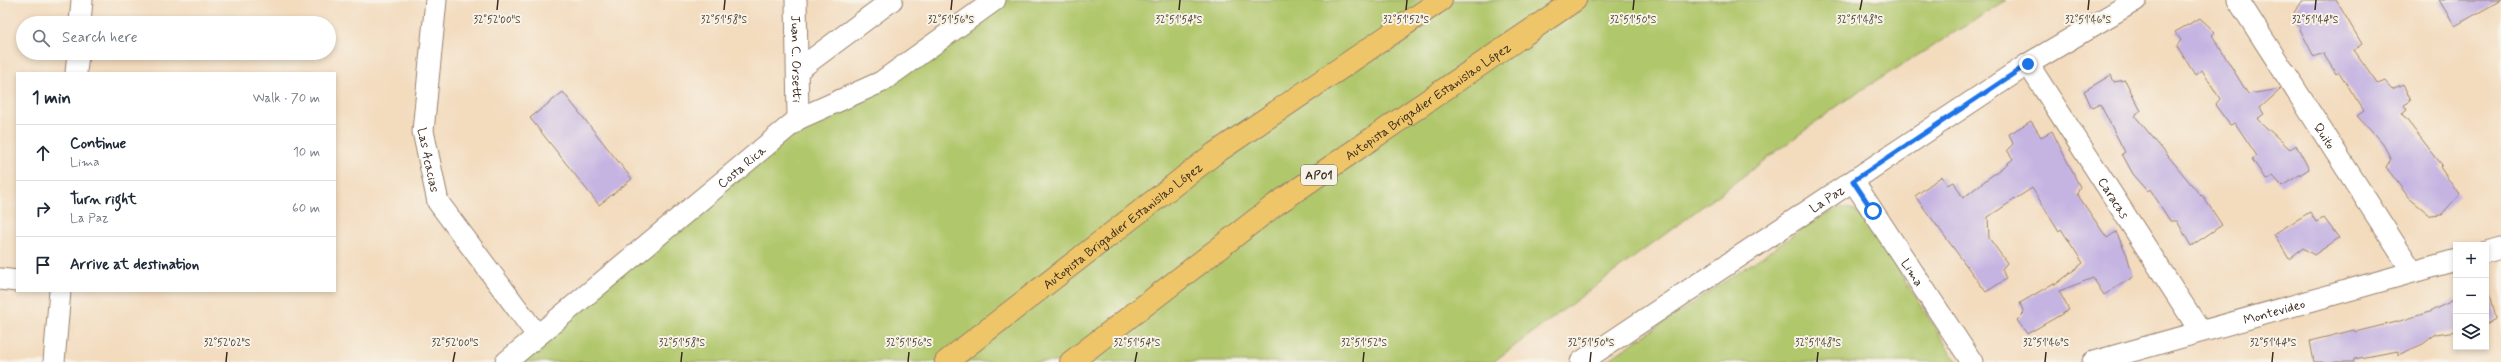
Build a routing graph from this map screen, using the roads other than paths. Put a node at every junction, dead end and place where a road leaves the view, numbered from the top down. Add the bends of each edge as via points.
1 (82, 0) edge
2 (436, 0) edge
3 (796, 0) edge
4 (892, 0) edge
5 (995, 0) edge
6 (1441, 0) edge
7 (1575, 0) edge
8 (2136, 0) edge
9 (2238, 0) edge
10 (81, 16) edge
11 (77, 60) edge
12 (2028, 64) junction
13 (798, 70) junction
14 (76, 72) edge
15 (798, 118) junction
16 (1853, 181) junction
17 (2501, 248) edge
18 (2489, 251) edge
19 (2453, 261) edge
20 (2412, 271) junction
21 (0, 279) edge
22 (16, 281) edge
23 (60, 292) edge
24 (2200, 332) junction
25 (537, 335) junction
26 (54, 362) edge
27 (506, 362) edge
28 (946, 362) edge
29 (1071, 362) edge
30 (1581, 362) edge
31 (1972, 362) edge
32 (2093, 362) edge

1 - 10 street
2 - 25 street, Las Acacias via 423,131 438,202
3 - 13 street, Juan C. Orsetti
4 - 13 street
5 - 15 street, Costa Rica via 881,82
6 - 28 highway, Autopista Brigadier Estanislao López via 1214,154
7 - 29 highway, Autopista Brigadier Estanislao López / AP01 via 1275,205
8 - 12 street, La Paz
9 - 20 street, Quito
11 - 14 street
12 - 16 street, La Paz
12 - 24 street, Caracas
13 - 15 street, Juan C. Orsetti
15 - 25 street, Costa Rica
16 - 30 street, La Paz
16 - 31 street, Lima
17 - 18 street
19 - 20 street, Montevideo
20 - 24 street, Montevideo
21 - 22 street
23 - 26 street
24 - 32 street, Montevideo
25 - 27 street, Costa Rica

